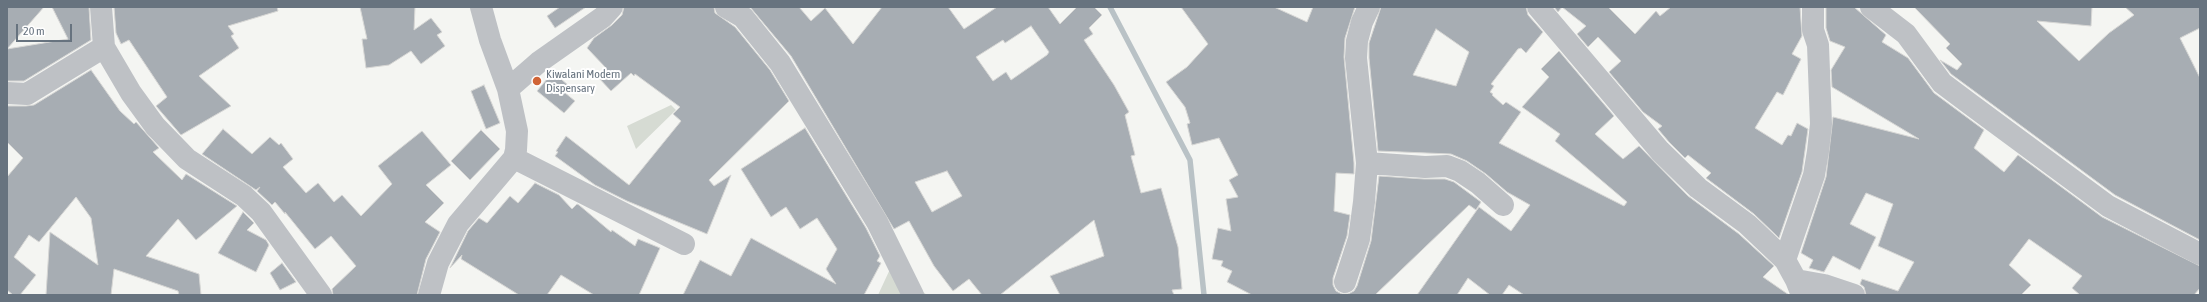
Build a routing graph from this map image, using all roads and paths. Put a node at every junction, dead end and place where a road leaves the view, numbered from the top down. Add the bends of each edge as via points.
1 (101, 7) edge
2 (481, 7) edge
3 (612, 7) edge
4 (726, 7) edge
5 (1369, 7) edge
6 (1538, 7) edge
7 (1813, 7) edge
8 (1871, 7) edge
9 (104, 47) junction
10 (508, 89) junction
11 (7, 93) edge
12 (514, 158) junction
13 (1367, 163) junction
14 (1503, 205) dead end
15 (684, 244) dead end
16 (2200, 254) edge
17 (1785, 260) junction
18 (1345, 282) dead end
19 (1799, 287) edge
20 (321, 295) edge
21 (429, 295) edge
22 (913, 295) edge
23 (1854, 295) edge

1 - 9 street
2 - 10 street
3 - 10 street via 603,17 540,62
4 - 22 street via 743,17 780,63 877,222
5 - 13 street via 1357,41 1356,58
6 - 17 street via 1660,151 1698,188 1747,224
7 - 17 street via 1813,30 1818,45 1821,124 1814,175
8 - 16 street via 1906,34 1942,83 2108,206
9 - 11 street via 28,94
9 - 20 street via 131,93 169,142 187,159 244,196 261,212
10 - 12 street via 517,131
12 - 15 street
12 - 21 street via 458,224 438,263
13 - 14 street via 1447,166 1478,183
13 - 18 street via 1359,239
17 - 19 street
19 - 23 street via 1824,284

